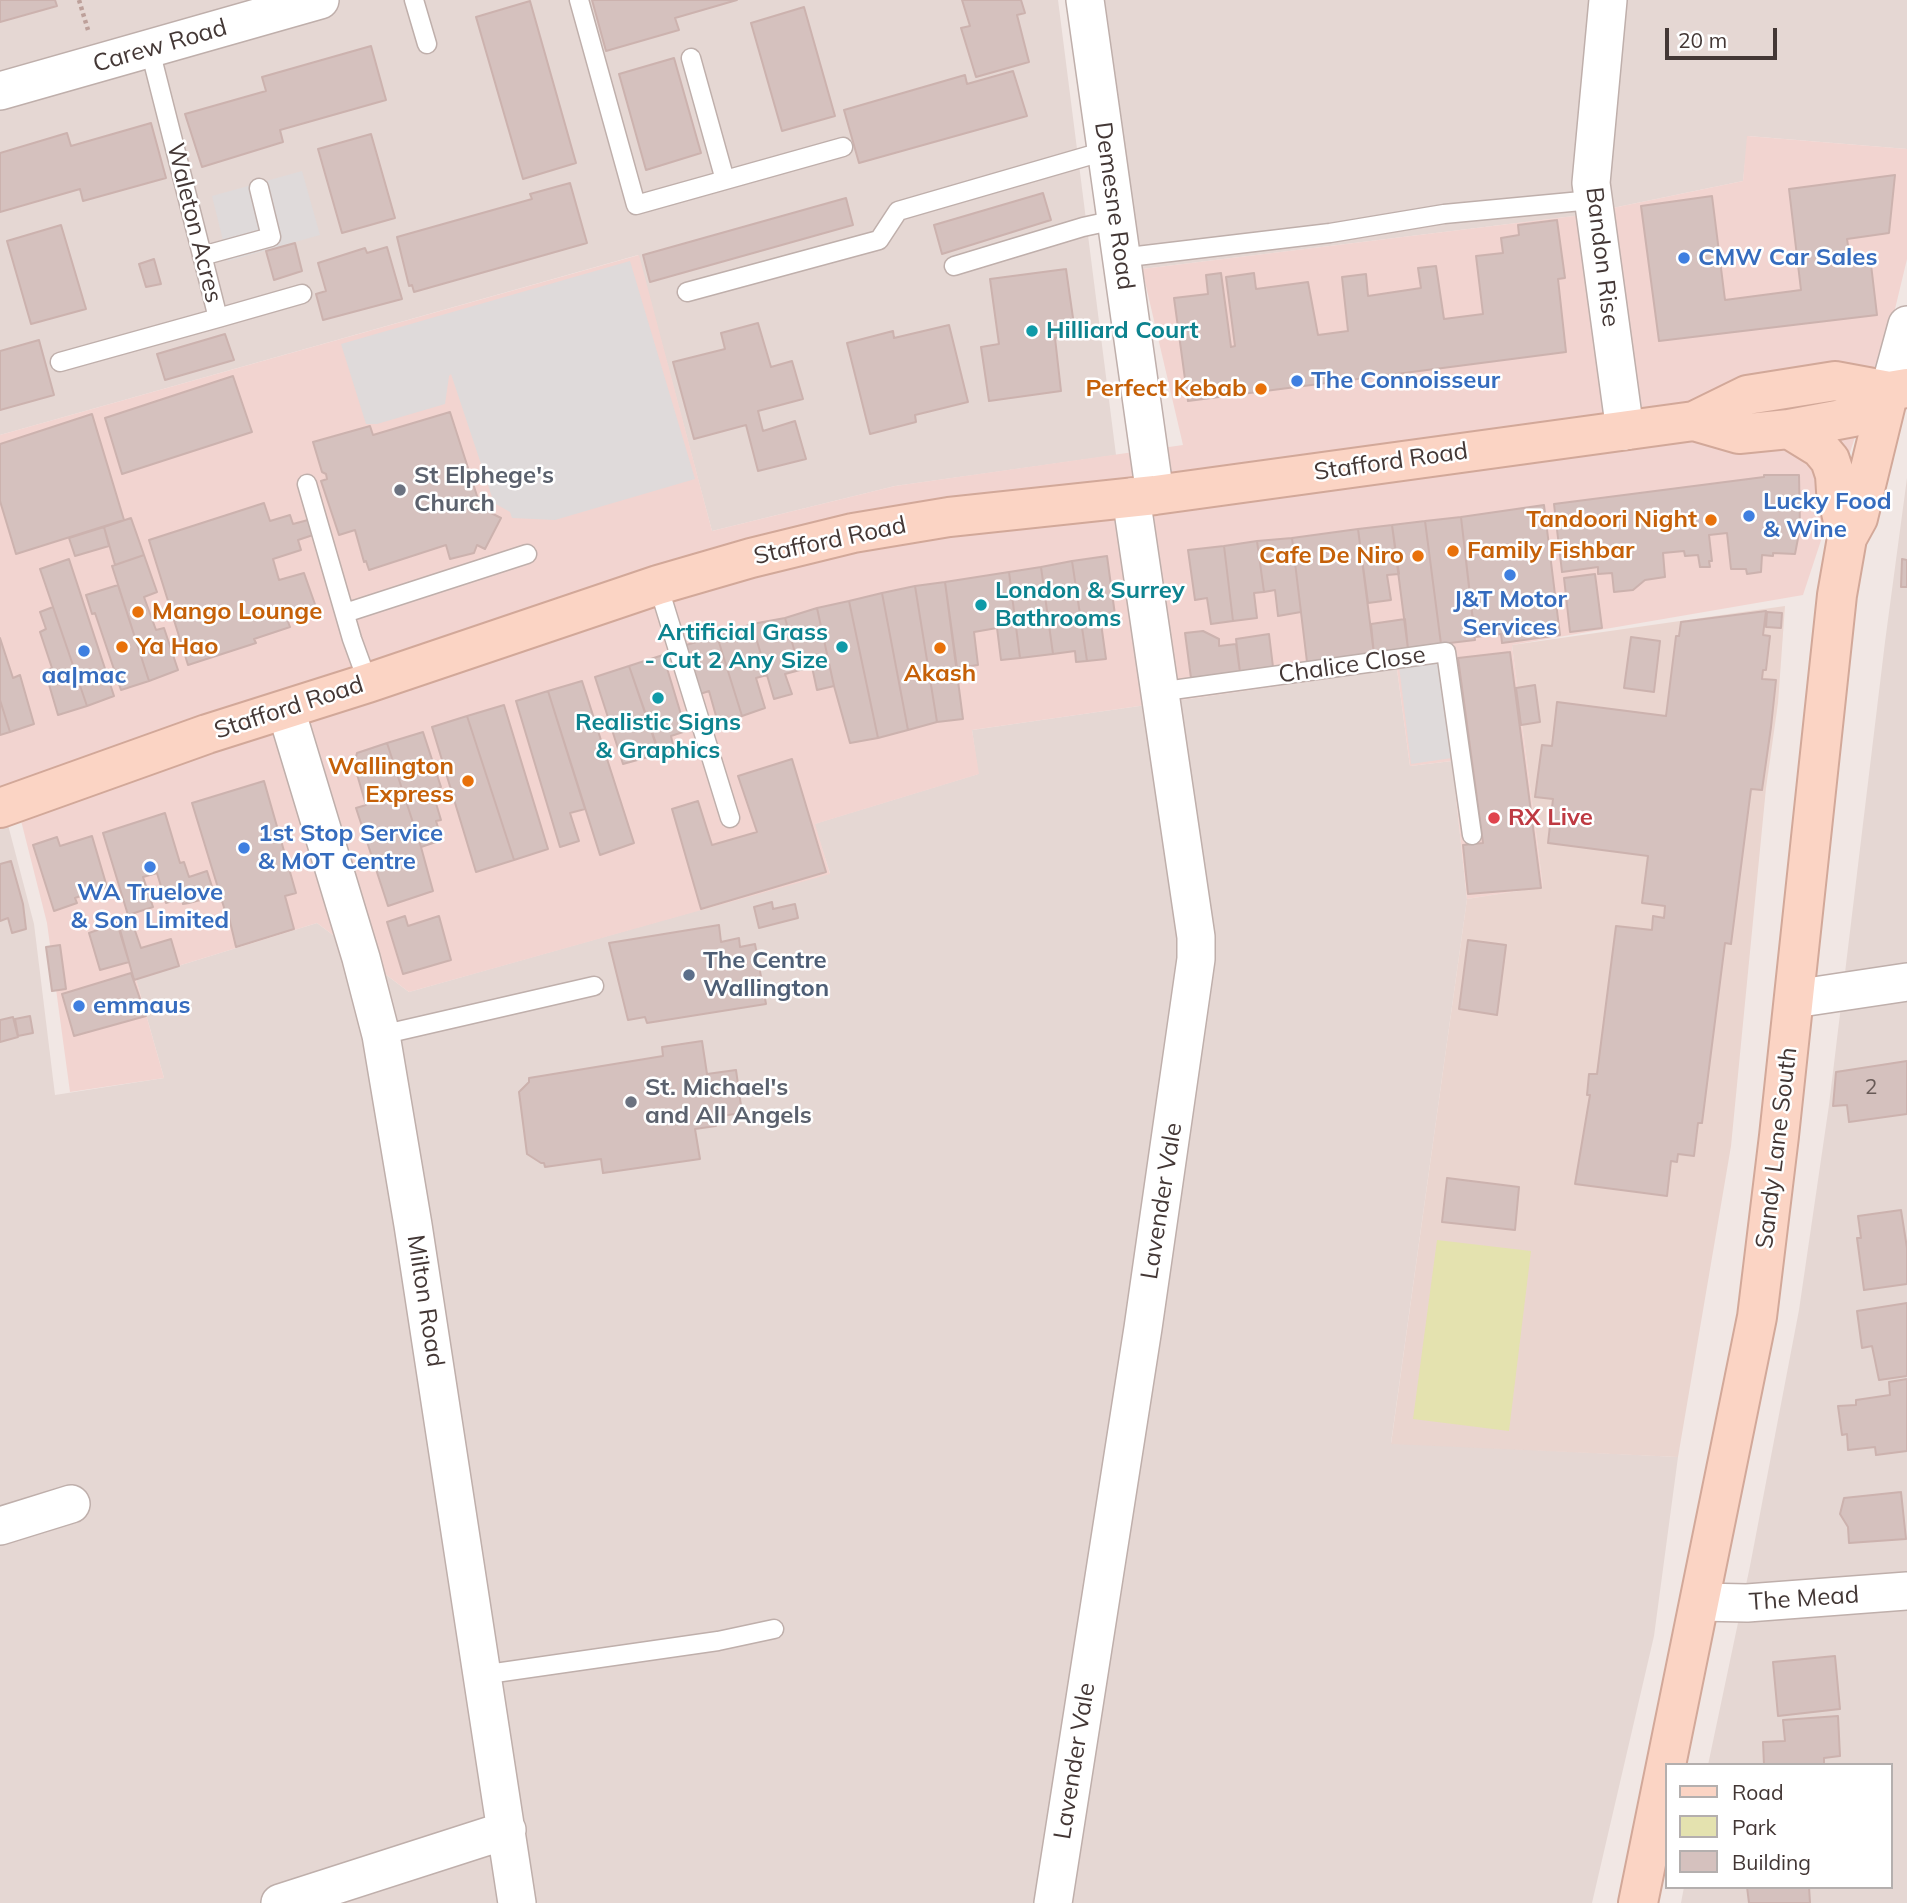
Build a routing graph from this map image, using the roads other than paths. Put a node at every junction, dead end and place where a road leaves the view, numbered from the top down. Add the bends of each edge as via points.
1 (320, 0) edge
2 (414, 0) edge
3 (579, 0) edge
4 (1085, 0) edge
5 (1608, 0) edge
6 (427, 44) dead end
7 (150, 50) junction
8 (691, 58) dead end
9 (0, 91) edge
10 (843, 147) dead end
11 (1105, 151) junction
12 (725, 180) junction
13 (259, 188) dead end
14 (1592, 200) junction
15 (1115, 220) junction
16 (202, 256) junction
17 (1120, 258) junction
18 (954, 266) dead end
19 (687, 292) dead end
20 (302, 294) dead end
21 (218, 318) junction
22 (1907, 326) edge
23 (60, 362) dead end
24 (1898, 390) edge
25 (1694, 421) junction
26 (1789, 429) junction
27 (1625, 430) junction
28 (307, 484) dead end
29 (1143, 496) junction
30 (1847, 538) junction
31 (527, 554) dead end
32 (658, 585) junction
33 (345, 613) junction
34 (368, 683) junction
35 (1158, 692) junction
36 (286, 710) junction
37 (0, 808) edge
38 (730, 818) dead end
39 (1472, 835) dead end
40 (1907, 982) edge
41 (594, 986) dead end
42 (1794, 999) junction
43 (381, 1035) junction
44 (71, 1504) dead end
45 (0, 1526) edge
46 (1907, 1591) edge
47 (1700, 1602) junction
48 (774, 1629) dead end
49 (481, 1675) junction
50 (1667, 1763) edge
51 (1666, 1767) edge
52 (507, 1830) junction
53 (280, 1903) edge
54 (517, 1903) edge
55 (1053, 1903) edge
56 (1638, 1903) edge

1 - 7 street, Carew Road
2 - 6 lane
3 - 12 lane via 636,205
4 - 11 street, Demesne Road
5 - 14 street, Bandon Rise
7 - 9 street, Carew Road
7 - 16 lane, Waleton Acres
8 - 12 lane
10 - 12 lane
11 - 15 street, Demesne Road
11 - 19 lane via 898,211 879,240
13 - 16 lane via 271,237
14 - 17 lane via 1444,214
14 - 27 street, Bandon Rise
15 - 17 street, Demesne Road
15 - 18 lane
16 - 21 lane, Waleton Acres
17 - 29 street, Demesne Road
20 - 21 lane
21 - 23 lane, Waleton Acres
22 - 24 street
24 - 25 main road, Stafford Road via 1835,381 1747,395
24 - 26 main road, Stafford Road via 1853,418
24 - 30 main road, Sandy Lane South via 1858,519
25 - 26 main road, Stafford Road via 1739,434
25 - 27 main road, Stafford Road
26 - 30 main road via 1820,448 1830,460
27 - 29 main road, Stafford Road
28 - 33 lane
29 - 32 main road, Stafford Road via 949,517 853,533
29 - 35 street, Lavender Vale
30 - 42 main road, Sandy Lane South via 1835,608
31 - 33 lane
32 - 34 main road, Stafford Road
32 - 38 lane
33 - 34 lane
34 - 36 main road, Stafford Road
35 - 39 lane, Chalice Close via 1446,652
35 - 55 street, Lavender Vale via 1196,937 1195,980
36 - 37 main road, Stafford Road
36 - 43 street, Milton Road
40 - 42 street
41 - 43 lane
42 - 47 main road, Sandy Lane South via 1757,1317
43 - 49 street, Milton Road
44 - 45 street
46 - 47 street, The Mead
47 - 50 main road, Sandy Lane South
48 - 49 lane
49 - 52 street, Milton Road
51 - 56 main road, Sandy Lane South
52 - 53 street
52 - 54 street, Milton Road

